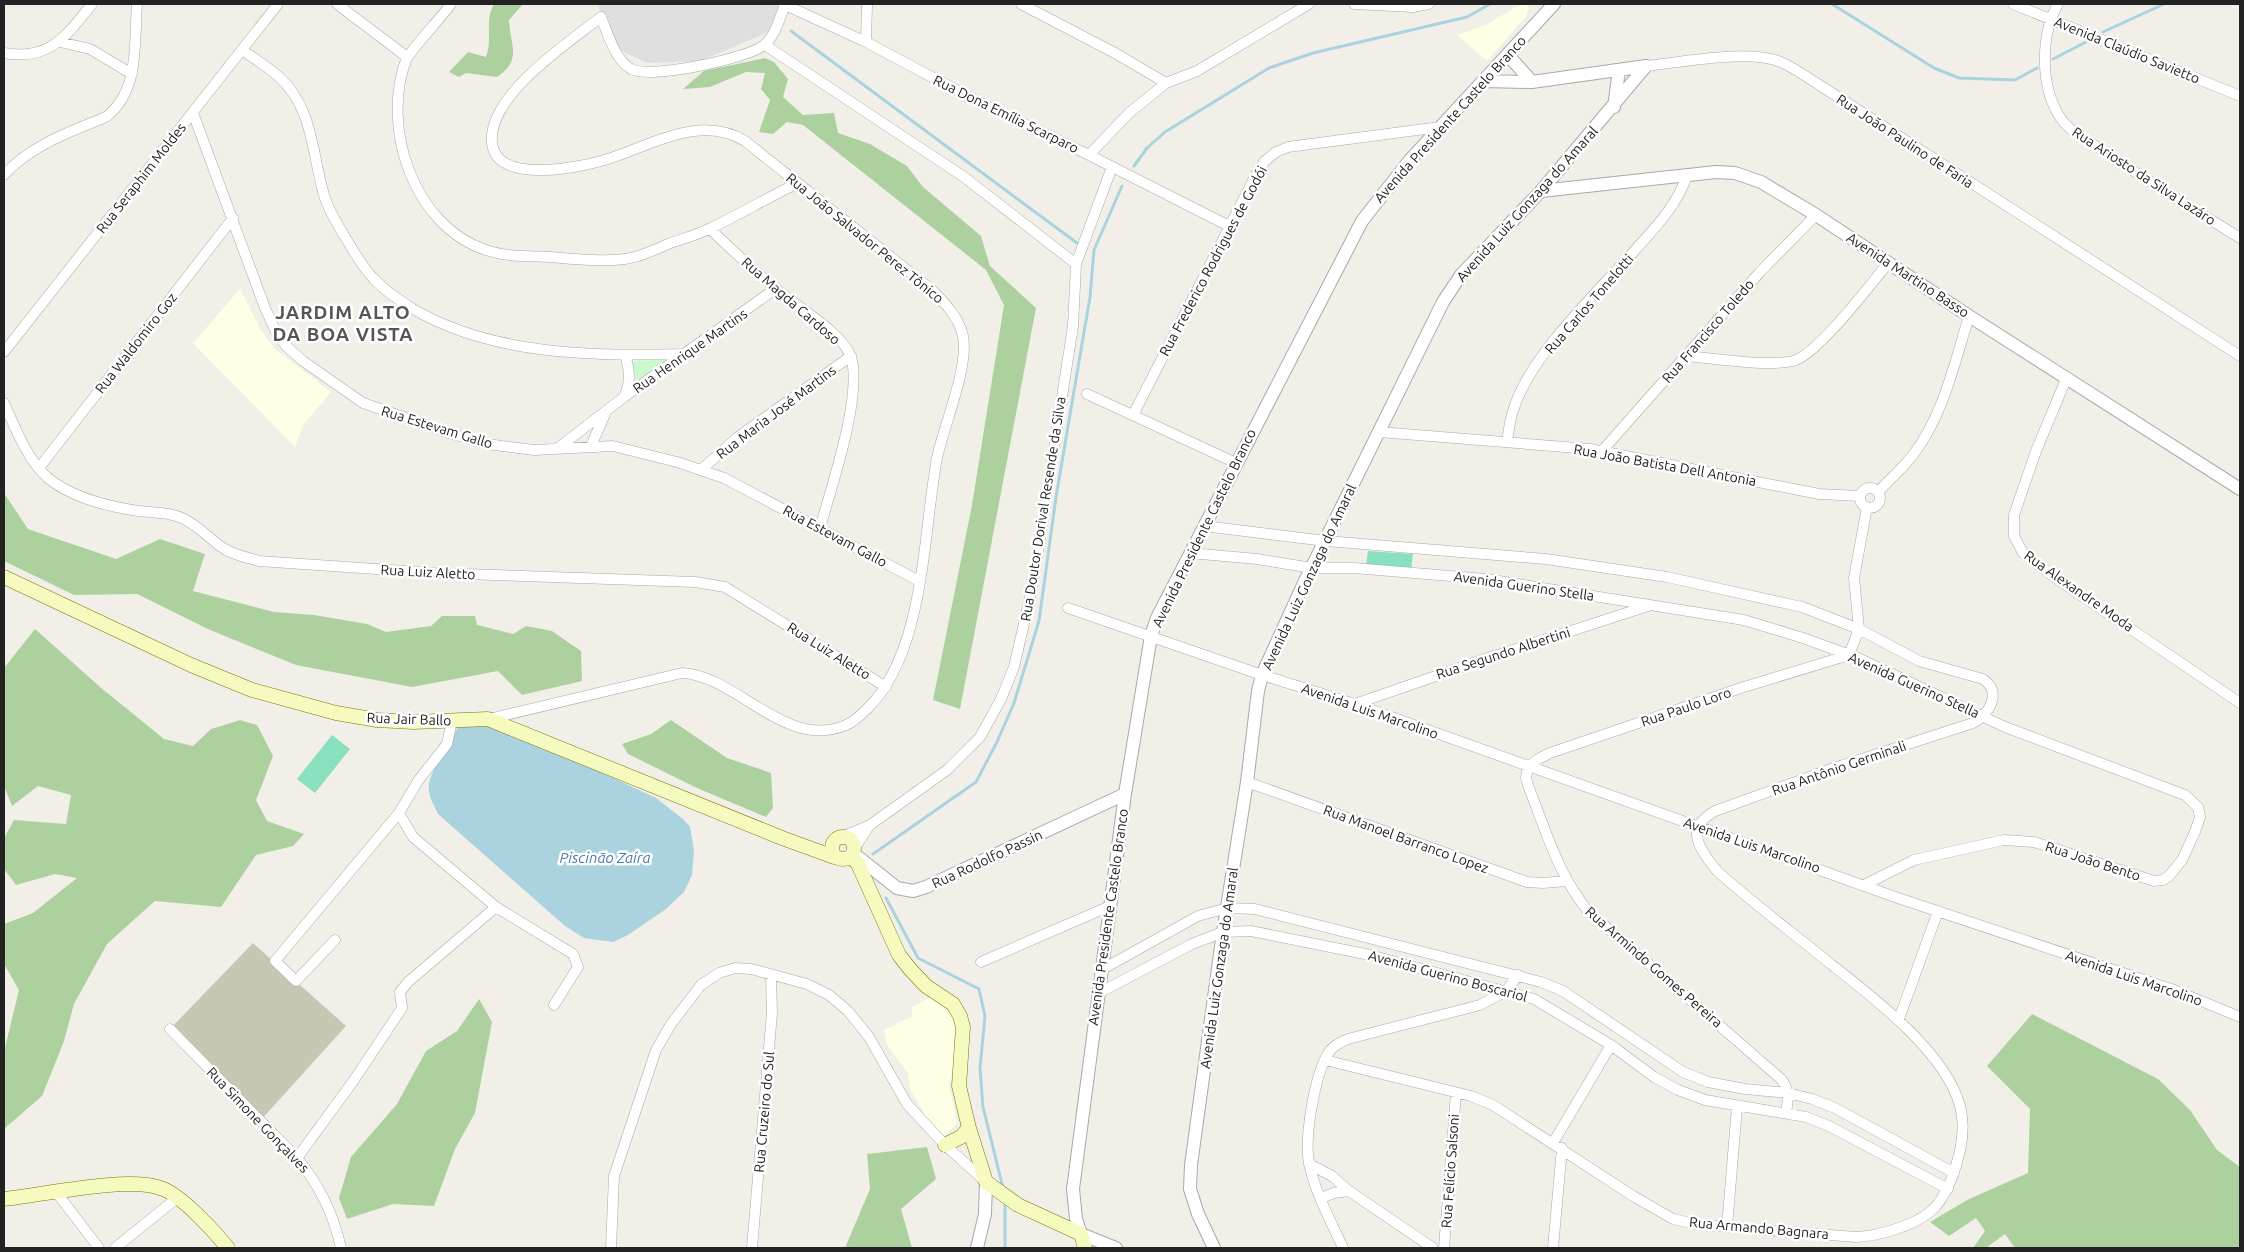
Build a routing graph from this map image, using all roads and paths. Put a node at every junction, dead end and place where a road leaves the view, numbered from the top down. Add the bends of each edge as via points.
1 (92, 4) edge
2 (137, 4) edge
3 (278, 4) edge
4 (337, 4) edge
5 (452, 4) edge
6 (784, 4) edge
7 (867, 4) edge
8 (1021, 4) edge
9 (1309, 4) edge
10 (1354, 4) edge
11 (1429, 4) edge
12 (1554, 4) edge
13 (2013, 4) edge
14 (2058, 4) edge
15 (2049, 18) junction
16 (60, 42) junction
17 (866, 42) junction
18 (765, 45) junction
19 (242, 50) junction
20 (4, 53) edge
21 (1508, 55) junction
22 (407, 57) junction
23 (1646, 66) junction
24 (1619, 70) junction
25 (132, 74) junction
26 (1484, 81) junction
27 (1532, 82) junction
28 (1166, 84) junction
29 (2240, 87) edge
30 (2230, 92) junction
31 (2240, 96) edge
32 (1614, 107) junction
33 (193, 113) junction
34 (1440, 127) junction
35 (1089, 155) junction
36 (1112, 167) junction
37 (4, 175) edge
38 (1688, 175) junction
39 (798, 183) junction
40 (1541, 191) junction
41 (1816, 215) junction
42 (233, 218) junction
43 (1229, 226) junction
44 (710, 229) junction
45 (2240, 238) edge
46 (1889, 262) junction
47 (1076, 264) junction
48 (776, 289) junction
49 (1969, 316) junction
50 (4, 352) edge
51 (686, 354) junction
52 (625, 355) junction
53 (851, 356) junction
54 (1685, 356) junction
55 (2240, 356) edge
56 (2067, 377) junction
57 (1087, 394) dead end
58 (624, 397) junction
59 (4, 403) edge
60 (605, 413) junction
61 (1133, 415) junction
62 (1379, 432) junction
63 (1506, 441) junction
64 (591, 446) junction
65 (558, 448) junction
66 (1602, 451) junction
67 (1236, 463) junction
68 (39, 468) junction
69 (702, 469) junction
70 (2240, 489) edge
71 (1878, 492) junction
72 (1860, 496) junction
73 (1867, 507) junction
74 (1204, 526) junction
75 (820, 528) junction
76 (1326, 540) junction
77 (1190, 553) junction
78 (1312, 568) junction
79 (4, 576) edge
80 (919, 581) junction
81 (1651, 605) junction
82 (1068, 608) dead end
83 (1859, 629) junction
84 (1151, 636) junction
85 (1849, 655) junction
86 (1262, 676) junction
87 (886, 687) junction
88 (2240, 703) edge
89 (1355, 704) junction
90 (1984, 717) junction
91 (488, 719) junction
92 (452, 721) junction
93 (1528, 767) junction
94 (1247, 782) junction
95 (1125, 794) junction
96 (399, 813) junction
97 (870, 826) junction
98 (1697, 826) junction
99 (838, 839) junction
100 (790, 841) junction
101 (847, 855) junction
102 (1567, 881) junction
103 (1864, 885) junction
104 (1110, 906) junction
105 (496, 907) junction
106 (1227, 908) junction
107 (1938, 911) junction
108 (1223, 932) junction
109 (335, 940) dead end
110 (981, 962) dead end
111 (1101, 970) junction
112 (1518, 975) junction
113 (771, 976) junction
114 (1506, 991) junction
115 (1097, 994) junction
116 (554, 1005) dead end
117 (2240, 1017) edge
118 (1899, 1019) junction
119 (170, 1029) dead end
120 (1611, 1045) junction
121 (1325, 1060) junction
122 (1456, 1093) junction
123 (1788, 1093) junction
124 (1737, 1107) junction
125 (1786, 1113) junction
126 (969, 1128) junction
127 (945, 1145) junction
128 (1557, 1146) junction
129 (297, 1158) junction
130 (1309, 1164) junction
131 (1954, 1173) junction
132 (986, 1182) junction
133 (1948, 1189) junction
134 (1349, 1191) junction
135 (56, 1192) junction
136 (4, 1198) edge
137 (177, 1198) junction
138 (1321, 1198) junction
139 (1727, 1227) junction
140 (1081, 1234) junction
141 (1212, 1247) edge
142 (99, 1248) edge
143 (115, 1248) edge
144 (228, 1248) edge
145 (341, 1248) edge
146 (611, 1248) edge
147 (752, 1248) edge
148 (977, 1248) edge
149 (1085, 1248) edge
150 (1116, 1248) edge
151 (1343, 1248) edge
152 (1433, 1248) edge
153 (1444, 1248) edge
154 (1553, 1248) edge

1 - 16 street
2 - 25 street
3 - 19 street, Rua Seraphim Moldes
4 - 22 street
5 - 22 street
6 - 17 street, Rua Dona Emília Scarparo
6 - 18 street
7 - 17 street
8 - 28 street via 1128,60
9 - 28 street via 1197,71
10 - 11 street via 1413,7
12 - 21 street, Avenida Presidente Castelo Branco
13 - 15 street, Avenida Claúdio Savietto
14 - 15 street
15 - 30 street, Avenida Claúdio Savietto
15 - 45 street, Rua Ariosto da Silva Lazáro via 2044,76 2058,114 2069,128
16 - 20 street via 40,52
16 - 25 street via 90,49
17 - 35 street, Rua Dona Emília Scarparo
18 - 39 street, Rua João Salvador Perez Tônico via 722,61 639,72 626,65 619,56 601,17 550,58 505,103 496,119 492,142 498,158 507,166 543,170 609,158 674,135 694,131 720,132 745,141
18 - 47 street via 964,177
19 - 33 street, Rua Seraphim Moldes
19 - 52 street via 280,77 302,107 324,196 334,220 360,262 387,292 448,326 512,346
21 - 26 street, Avenida Presidente Castelo Branco
21 - 27 street
22 - 44 street via 397,112 405,158 416,187 432,211 469,243 511,255 622,259
23 - 24 street, Rua João Paulino de Faria
23 - 32 street, Avenida Luiz Gonzaga do Amaral
23 - 55 street, Rua João Paulino de Faria via 1730,57 1781,62
24 - 27 street, Rua João Paulino de Faria
24 - 32 street
25 - 37 street via 128,90 115,110 40,146 21,158
26 - 27 street, Rua João Paulino de Faria
26 - 34 street, Avenida Presidente Castelo Branco
28 - 35 street via 1129,113
29 - 30 street
30 - 31 street, Avenida Claúdio Savietto
32 - 40 street, Avenida Luiz Gonzaga do Amaral
33 - 42 street, Rua Estevam Gallo
33 - 50 street, Rua Seraphim Moldes
34 - 43 street, Rua Frederico Rodrigues de Godói via 1298,145 1276,152 1257,173
34 - 67 street, Avenida Presidente Castelo Branco via 1362,220
35 - 36 street, Rua Dona Emília Scarparo
36 - 43 street, Rua Dona Emília Scarparo
36 - 47 street, Rua Doutor Dorival Resende da Silva
38 - 40 street, Avenida Martino Basso
38 - 41 street, Avenida Martino Basso via 1735,173 1761,182
38 - 63 street, Rua Carlos Tonelotti via 1679,196 1658,225 1551,344 1520,393
39 - 44 street
39 - 80 street, Rua João Salvador Perez Tônico via 931,289 953,314 963,336 960,370 937,456
40 - 62 street, Avenida Luiz Gonzaga do Amaral via 1462,274 1443,302
41 - 46 street, Avenida Martino Basso
41 - 54 street, Rua Francisco Toledo
42 - 65 street, Rua Estevam Gallo via 277,334 303,361 340,388 363,402 449,433 513,448
42 - 68 street, Rua Waldomiro Goz
43 - 61 street, Rua Frederico Rodrigues de Godói
44 - 48 street, Rua Magda Cardoso
46 - 49 street, Avenida Martino Basso
46 - 54 street via 1819,345 1799,359 1778,363
47 - 97 street, Rua Doutor Dorival Resende da Silva via 1074,326 1032,589 1014,667 980,737 947,770
48 - 51 street, Rua Henrique Martins
48 - 53 street, Rua Magda Cardoso via 828,330
49 - 56 street, Avenida Martino Basso
49 - 71 street via 1949,380 1926,436 1913,456
51 - 52 street
51 - 58 street, Rua Henrique Martins
52 - 58 street via 630,374
53 - 69 street, Rua Maria José Martins via 738,436
53 - 75 street, Rua Magda Cardoso via 852,404
54 - 66 street, Rua Francisco Toledo
56 - 70 street, Avenida Martino Basso
56 - 88 street, Rua Alexandre Moda via 2014,515 2012,525 2017,544 2023,554 2057,579
57 - 61 street
58 - 60 street, Rua Henrique Martins
59 - 68 street, Rua Luiz Aletto
60 - 64 street, Rua Henrique Martins
60 - 65 street, Rua Henrique Martins
61 - 67 street
62 - 63 street, Rua João Batista Dell Antonia
62 - 76 street, Avenida Luiz Gonzaga do Amaral
63 - 66 street, Rua João Batista Dell Antonia
64 - 65 street, Rua Estevam Gallo
64 - 69 street, Rua Estevam Gallo via 613,446
66 - 72 street, Rua João Batista Dell Antonia via 1819,494
67 - 74 street, Avenida Presidente Castelo Branco
68 - 87 street, Rua Luiz Aletto via 73,494 102,504 183,518 222,547 238,556 259,561 434,573 695,582 726,588
69 - 75 street, Rua Estevam Gallo
71 - 72 street via 1867,488
71 - 73 street via 1877,505
72 - 73 street via 1861,503
73 - 83 street via 1854,578
74 - 76 street, Avenida Guerino Stella
74 - 77 street, Avenida Presidente Castelo Branco
75 - 80 street, Rua Estevam Gallo
76 - 78 street, Avenida Luiz Gonzaga do Amaral
76 - 83 street, Avenida Guerino Stella via 1546,559 1667,577 1802,607
77 - 78 street, Avenida Guerino Stella
77 - 84 street, Avenida Presidente Castelo Branco
78 - 81 street, Avenida Guerino Stella via 1354,568 1486,579
78 - 86 street, Avenida Luiz Gonzaga do Amaral
79 - 92 main road, Rua Jair Ballo via 191,665 252,690 336,713 377,720
80 - 87 street, Rua João Salvador Perez Tônico via 908,635
81 - 85 street, Avenida Guerino Stella via 1744,620
81 - 89 street, Rua Segundo Albertini
82 - 84 street, Avenida Luis Marcolino
83 - 85 street
83 - 90 street, Avenida Guerino Stella via 1919,662 1988,683 1992,702
84 - 86 street, Avenida Luis Marcolino
84 - 95 street, Avenida Presidente Castelo Branco
85 - 90 street, Avenida Guerino Stella
85 - 93 street, Rua Paulo Loro via 1550,753
86 - 89 street, Avenida Luis Marcolino
86 - 94 street, Avenida Luiz Gonzaga do Amaral
87 - 91 street, Rua João Salvador Perez Tônico via 848,725 834,729 802,728 785,722 700,675 682,672
89 - 93 street, Avenida Luis Marcolino
90 - 98 street, Rua Antônio Germinali via 1715,811
90 - 103 street, Rua João Bento via 2185,795 2198,807 2200,817 2182,860 2169,876 2154,881 2034,842 2004,840 1914,860
91 - 92 main road, Rua Jair Ballo
91 - 100 main road, Rua Jair Ballo
92 - 96 street via 447,744 418,781
93 - 98 street, Avenida Luis Marcolino
93 - 102 street, Rua Armindo Gomes Pereira via 1528,788
94 - 102 street, Rua Manoel Barranco Lopez via 1527,882
94 - 106 street, Avenida Luiz Gonzaga do Amaral
95 - 101 street, Rua Rodolfo Passin via 913,891 897,888
95 - 104 street, Avenida Presidente Castelo Branco
96 - 105 street via 414,837
96 - 109 street via 275,961 296,981
97 - 99 street, Rua Doutor Dorival Resende da Silva
97 - 101 street, Rua Doutor Dorival Resende da Silva
98 - 103 street, Avenida Luis Marcolino
98 - 118 street, Rua Armando Bagnara via 1697,839 1703,853 1717,871
99 - 100 main road, Rua Jair Ballo
99 - 101 main road via 848,839
99 - 101 main road via 831,848
100 - 101 main road, Rua Jair Ballo
101 - 126 main road via 861,873 899,955 926,986 953,1004 960,1016 963,1027 959,1086
102 - 123 street, Rua Armindo Gomes Pereira via 1589,912 1771,1069
103 - 107 street, Avenida Luis Marcolino
104 - 110 street
104 - 111 street, Avenida Presidente Castelo Branco
105 - 116 street via 562,946 577,959 578,967
105 - 129 street via 400,992 402,1008
106 - 108 street, Avenida Luiz Gonzaga do Amaral
106 - 111 street, Avenida Guerino Boscariol via 1198,916
106 - 112 street, Avenida Guerino Boscariol via 1255,909
107 - 117 street, Avenida Luis Marcolino via 2178,991
107 - 118 street
108 - 114 street, Avenida Guerino Boscariol via 1251,931 1370,956
108 - 115 street, Avenida Guerino Boscariol via 1192,944
108 - 141 street, Avenida Luiz Gonzaga do Amaral via 1190,1189
111 - 115 street, Avenida Presidente Castelo Branco
112 - 114 street
112 - 123 street, Avenida Guerino Boscariol via 1563,991 1683,1072 1708,1082
113 - 127 street via 807,984 829,995 848,1011 869,1037 908,1104
113 - 146 street via 735,968 719,974 701,985 660,1043 614,1176
113 - 147 street, Rua Cruzeiro do Sul via 772,1013
114 - 120 street, Avenida Guerino Boscariol via 1534,999
114 - 121 street via 1480,1005 1348,1039 1337,1044
115 - 140 street, Avenida Presidente Castelo Branco via 1073,1189
118 - 131 street, Rua Armando Bagnara via 1944,1074 1960,1105 1964,1123 1963,1142
119 - 129 street, Rua Simone Gonçalves
120 - 124 street, Avenida Guerino Boscariol via 1654,1077 1678,1090
120 - 128 street
121 - 122 street, Rua Armando Bagnara
121 - 130 street via 1308,1134
122 - 128 street, Rua Armando Bagnara via 1493,1104
122 - 153 street, Rua Felício Salsoni
123 - 125 street
123 - 131 street via 1835,1108
124 - 125 street, Avenida Guerino Boscariol
124 - 139 street
125 - 133 street via 1829,1126
126 - 127 main road via 961,1137
126 - 132 main road
127 - 132 street
128 - 139 street, Rua Armando Bagnara via 1657,1211 1695,1224
128 - 154 street
129 - 145 street, Rua Simone Gonçalves via 326,1200 336,1223
130 - 134 street via 1327,1173
130 - 138 street
131 - 133 street, Rua Armando Bagnara
132 - 140 main road via 1018,1206
132 - 148 street via 985,1214
133 - 139 street, Rua Armando Bagnara via 1929,1213 1872,1236
134 - 138 street
134 - 152 street
135 - 136 main road
135 - 137 main road via 140,1185 163,1189
135 - 142 street
137 - 143 street
137 - 144 main road
138 - 151 street
140 - 149 main road, Avenida Presidente Castelo Branco
140 - 150 street

